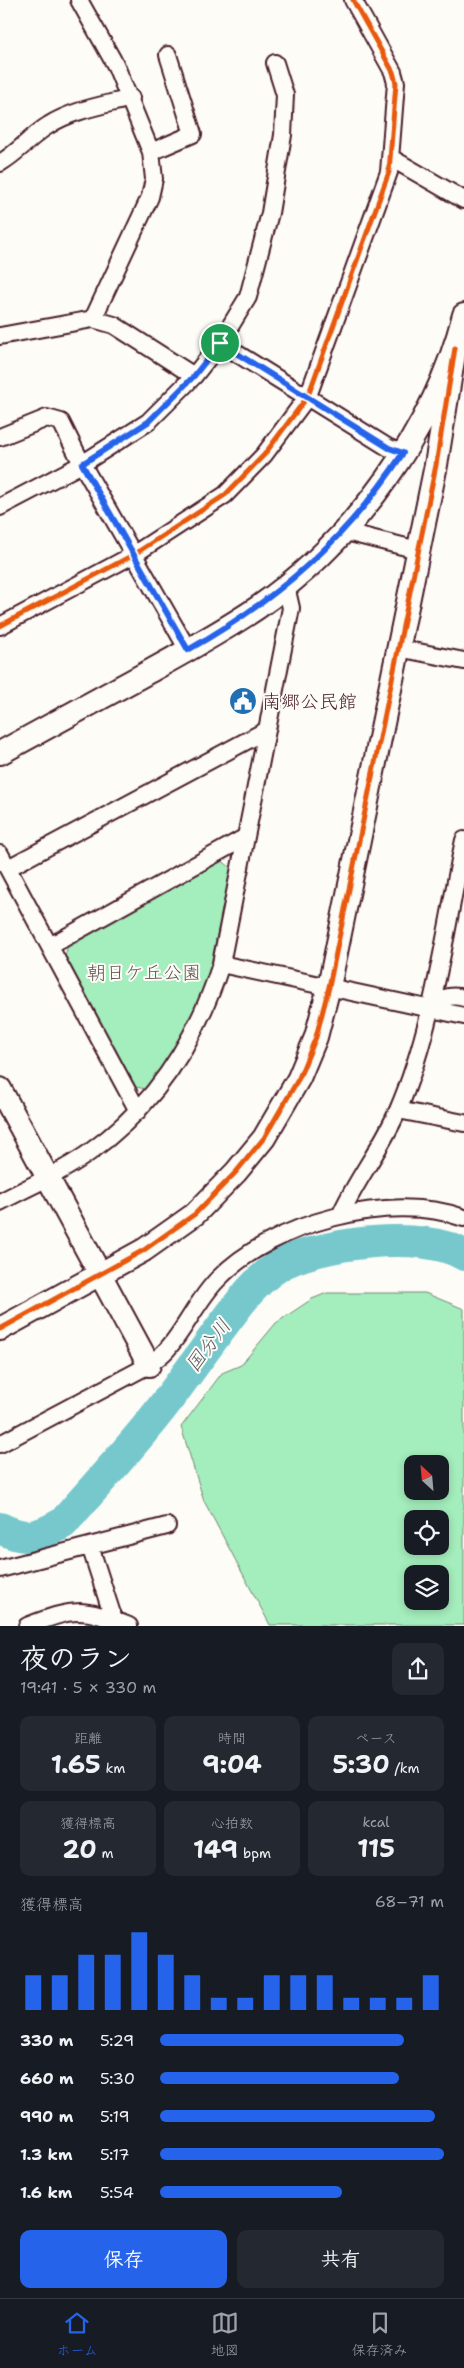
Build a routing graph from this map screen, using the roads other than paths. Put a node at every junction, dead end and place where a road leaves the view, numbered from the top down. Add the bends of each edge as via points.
1 (79, 0) edge
2 (353, 0) edge
3 (168, 55) dead end
4 (275, 63) dead end
5 (130, 98) junction
6 (150, 152) junction
7 (391, 158) junction
8 (0, 163) edge
9 (464, 200) edge
10 (93, 319) junction
11 (463, 323) edge
12 (0, 336) edge
13 (220, 343) junction
14 (454, 348) junction
15 (194, 376) junction
16 (308, 396) junction
17 (0, 437) edge
18 (403, 453) junction
19 (82, 464) junction
20 (436, 464) junction
21 (0, 507) edge
22 (342, 532) junction
23 (418, 550) junction
24 (133, 554) junction
25 (286, 586) junction
26 (0, 626) edge
27 (398, 648) junction
28 (188, 650) junction
29 (464, 661) edge
30 (267, 730) junction
31 (0, 752) edge
32 (244, 838) junction
33 (464, 840) edge
34 (4, 861) edge
35 (50, 946) junction
36 (221, 964) junction
37 (329, 987) junction
38 (464, 998) edge
39 (430, 1009) junction
40 (464, 1016) edge
41 (0, 1089) edge
42 (138, 1110) junction
43 (398, 1110) junction
44 (464, 1123) edge
45 (48, 1177) junction
46 (0, 1202) edge
47 (340, 1216) junction
48 (464, 1218) edge
49 (100, 1274) junction
50 (0, 1329) edge
51 (150, 1365) junction
52 (0, 1444) edge
53 (167, 1526) dead end
54 (90, 1546) junction
55 (0, 1570) edge
56 (122, 1623) edge
57 (27, 1626) edge

1 - 5 street
2 - 7 street via 396,83
3 - 6 street via 193,134
4 - 13 street via 285,95 283,135 270,213 248,297
5 - 6 street
5 - 8 street via 49,125 16,154
6 - 10 street via 154,179 150,197
7 - 9 street
7 - 16 street via 389,172
10 - 12 street
10 - 15 street via 114,325
11 - 14 street
13 - 15 street
13 - 16 street
14 - 18 street via 416,433
14 - 20 street
15 - 19 street via 148,422
16 - 18 street via 389,448
16 - 24 street via 264,455 224,495
17 - 19 street via 47,418 61,422
18 - 20 street via 416,452
18 - 22 street
19 - 21 street
19 - 24 street
20 - 23 street
22 - 23 street
22 - 25 street
23 - 27 street
24 - 26 street
24 - 28 street
25 - 28 street via 225,629
25 - 30 street via 290,608
27 - 29 street
27 - 37 street
28 - 31 street
30 - 32 street
30 - 34 street
32 - 35 street
32 - 36 street
33 - 39 street
34 - 35 street
35 - 42 street
36 - 37 street
36 - 42 street via 197,1028 173,1067
37 - 39 street
37 - 49 street via 313,1045 264,1138 195,1214 144,1250
38 - 39 street via 453,995 440,999
39 - 40 street
39 - 43 street
41 - 45 street
42 - 45 street via 117,1132 89,1153
43 - 44 street
43 - 47 street
45 - 46 street
45 - 49 street
47 - 48 street via 388,1208 424,1208
47 - 51 street via 303,1227 255,1248 217,1280 169,1347
49 - 50 street
49 - 51 street
51 - 52 street
53 - 54 street
54 - 55 street
54 - 56 street
56 - 57 street via 97,1613 77,1611

